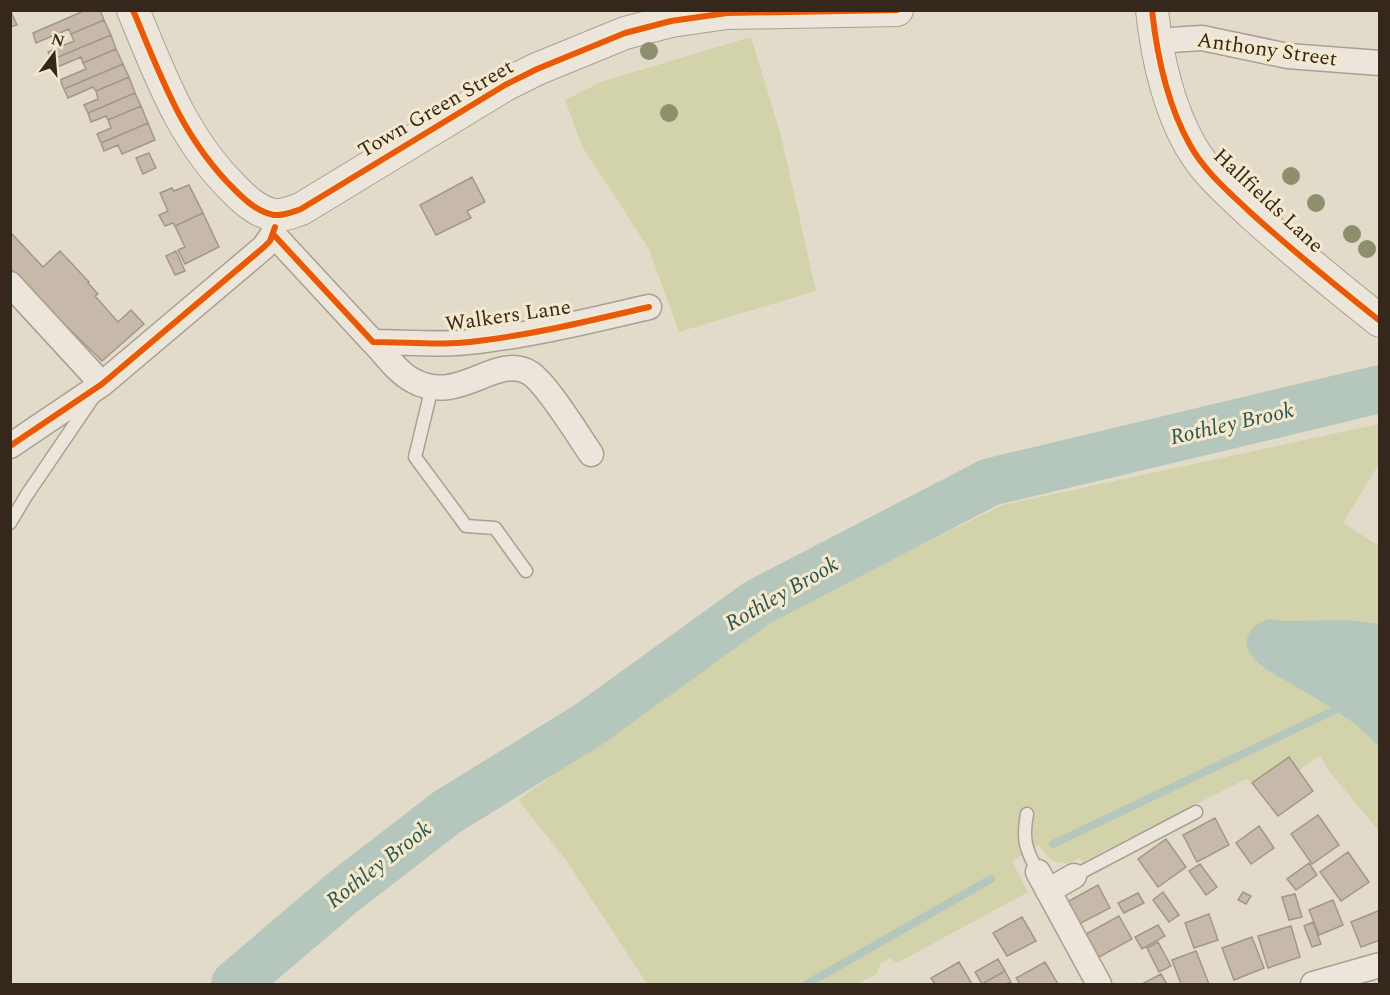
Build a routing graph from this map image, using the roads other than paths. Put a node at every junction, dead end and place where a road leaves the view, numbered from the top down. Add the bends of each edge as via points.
1 (133, 10) edge
2 (897, 10) edge
3 (1152, 10) edge
4 (829, 11) edge
5 (1155, 41) junction
6 (1380, 63) edge
7 (275, 225) junction
8 (10, 284) edge
9 (649, 307) dead end
10 (1380, 321) edge
11 (373, 342) junction
12 (102, 384) junction
13 (432, 387) junction
14 (589, 439) dead end
15 (10, 446) edge
16 (10, 524) edge
17 (526, 571) dead end
18 (1196, 812) dead end
19 (1027, 814) dead end
20 (1074, 876) joint
21 (1043, 882) junction
22 (1380, 965) edge
23 (1099, 984) edge
24 (1313, 984) edge

1 - 7 street via 175,110 206,158
2 - 4 street, Town Green Street
3 - 5 street, Hallfields Lane
4 - 7 street, Town Green Street via 727,13 680,19 625,33 516,80
5 - 6 street, Anthony Street via 1202,38 1288,56
5 - 10 street, Hallfields Lane via 1180,125 1209,172 1275,235
7 - 11 street
7 - 12 street via 264,248
8 - 12 street
9 - 11 street, Walkers Lane via 477,342
11 - 13 street via 411,380
12 - 15 street
12 - 16 lane
13 - 14 street via 455,387 502,369 521,369 537,378
13 - 17 lane via 415,457 466,525 495,528
18 - 20 lane
19 - 21 lane via 1024,842
20 - 21 street
21 - 23 street
22 - 24 street

